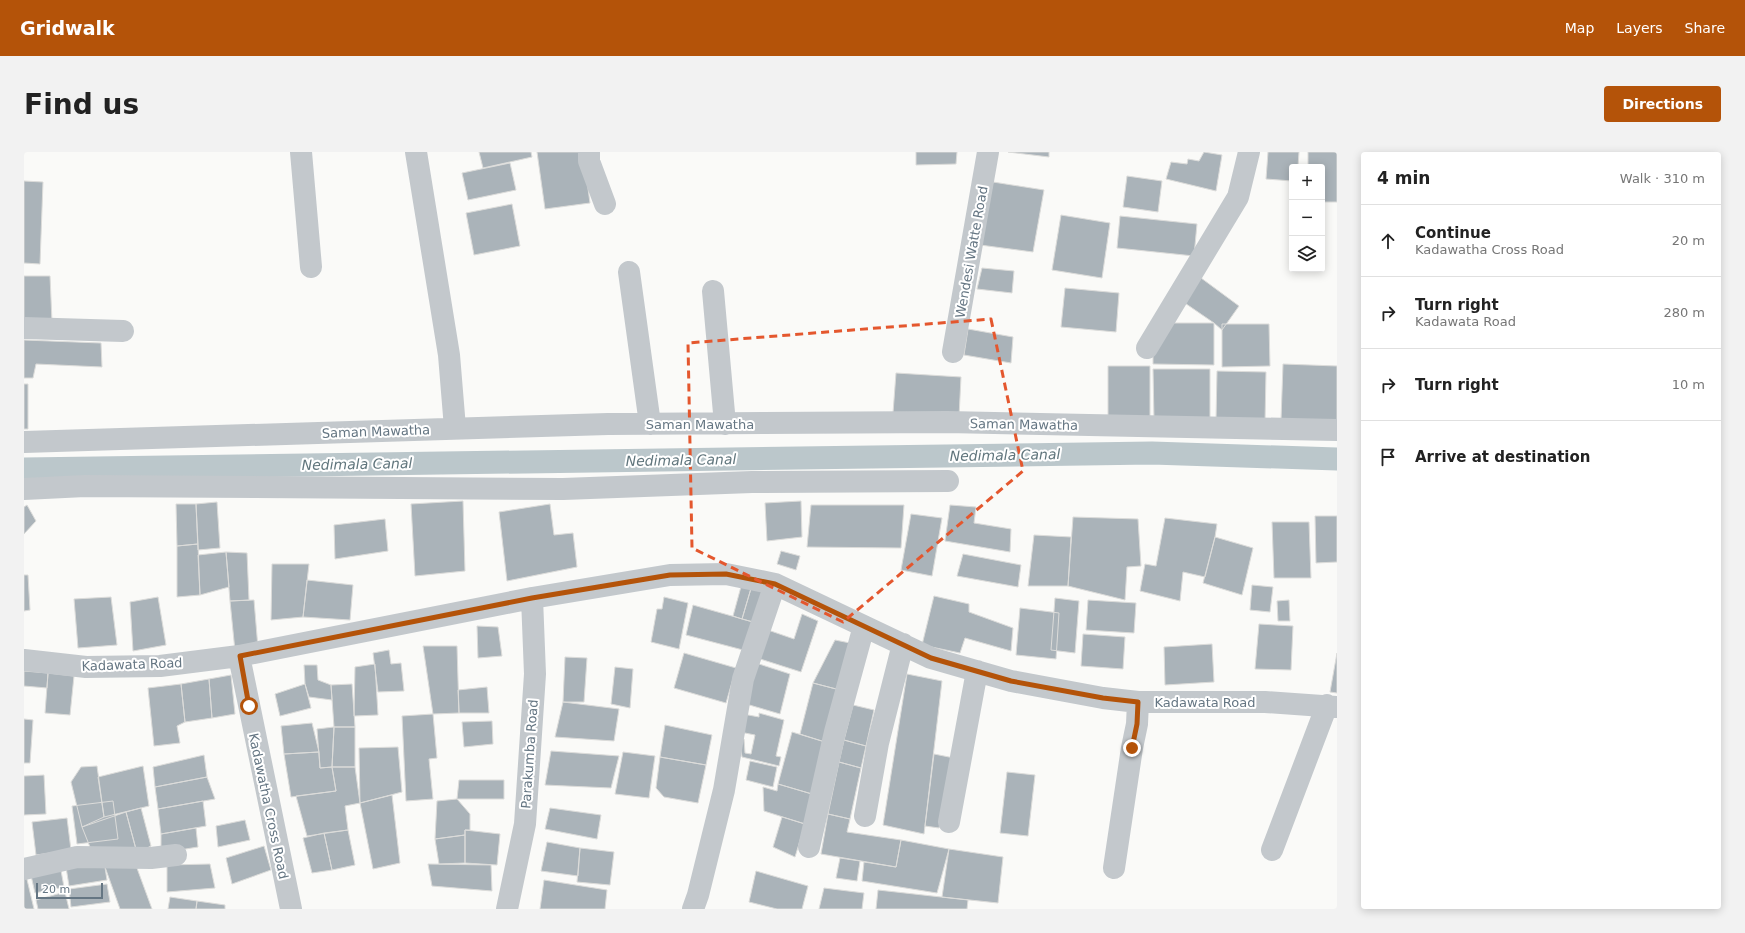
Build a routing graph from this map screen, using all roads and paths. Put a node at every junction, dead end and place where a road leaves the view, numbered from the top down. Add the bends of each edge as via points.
1 (301, 152) edge
2 (416, 152) edge
3 (589, 152) edge
4 (988, 152) edge
5 (1249, 152) edge
6 (605, 204) dead end
7 (311, 267) dead end
8 (629, 272) dead end
9 (713, 290) dead end
10 (24, 328) edge
11 (123, 331) dead end
12 (1147, 348) dead end
13 (953, 352) dead end
14 (650, 424) junction
15 (725, 424) junction
16 (455, 428) junction
17 (1337, 430) edge
18 (24, 442) edge
19 (948, 481) dead end
20 (24, 489) edge
21 (775, 584) junction
22 (532, 598) junction
23 (864, 626) junction
24 (903, 644) junction
25 (240, 656) junction
26 (24, 660) edge
27 (977, 671) junction
28 (1138, 702) junction
29 (1332, 706) edge
30 (865, 816) dead end
31 (949, 822) dead end
32 (809, 847) dead end
33 (1272, 850) dead end
34 (176, 855) dead end
35 (1114, 868) dead end
36 (24, 869) edge
37 (291, 909) edge
38 (508, 909) edge
39 (693, 909) edge

1 - 7 street
2 - 16 street via 448,355
3 - 6 street via 589,161
4 - 13 street, Wendesi Watte Road
5 - 12 street via 1238,197
8 - 14 street
9 - 15 street
10 - 11 street
14 - 15 street, Saman Mawatha
14 - 16 street, Saman Mawatha
15 - 17 street, Saman Mawatha via 947,422
16 - 18 street, Saman Mawatha
19 - 20 street via 752,482 563,489 85,486
21 - 22 street, Kadawata Road via 726,574 670,575
21 - 23 street, Kadawata Road
21 - 39 street via 743,679 724,790
22 - 25 street, Kadawata Road
22 - 38 street, Parakumba Road via 535,674 525,824
23 - 24 street, Kadawata Road
23 - 32 street via 835,732
24 - 27 street, Kadawata Road via 931,658
24 - 30 street via 878,743
25 - 26 street, Kadawata Road via 160,666 86,667
25 - 37 street, Kadawatha Cross Road
27 - 28 street, Kadawata Road via 1011,681
27 - 31 street
28 - 29 street, Kadawata Road via 1265,702
28 - 35 street via 1137,724
29 - 33 street
34 - 36 street via 151,858 77,857

